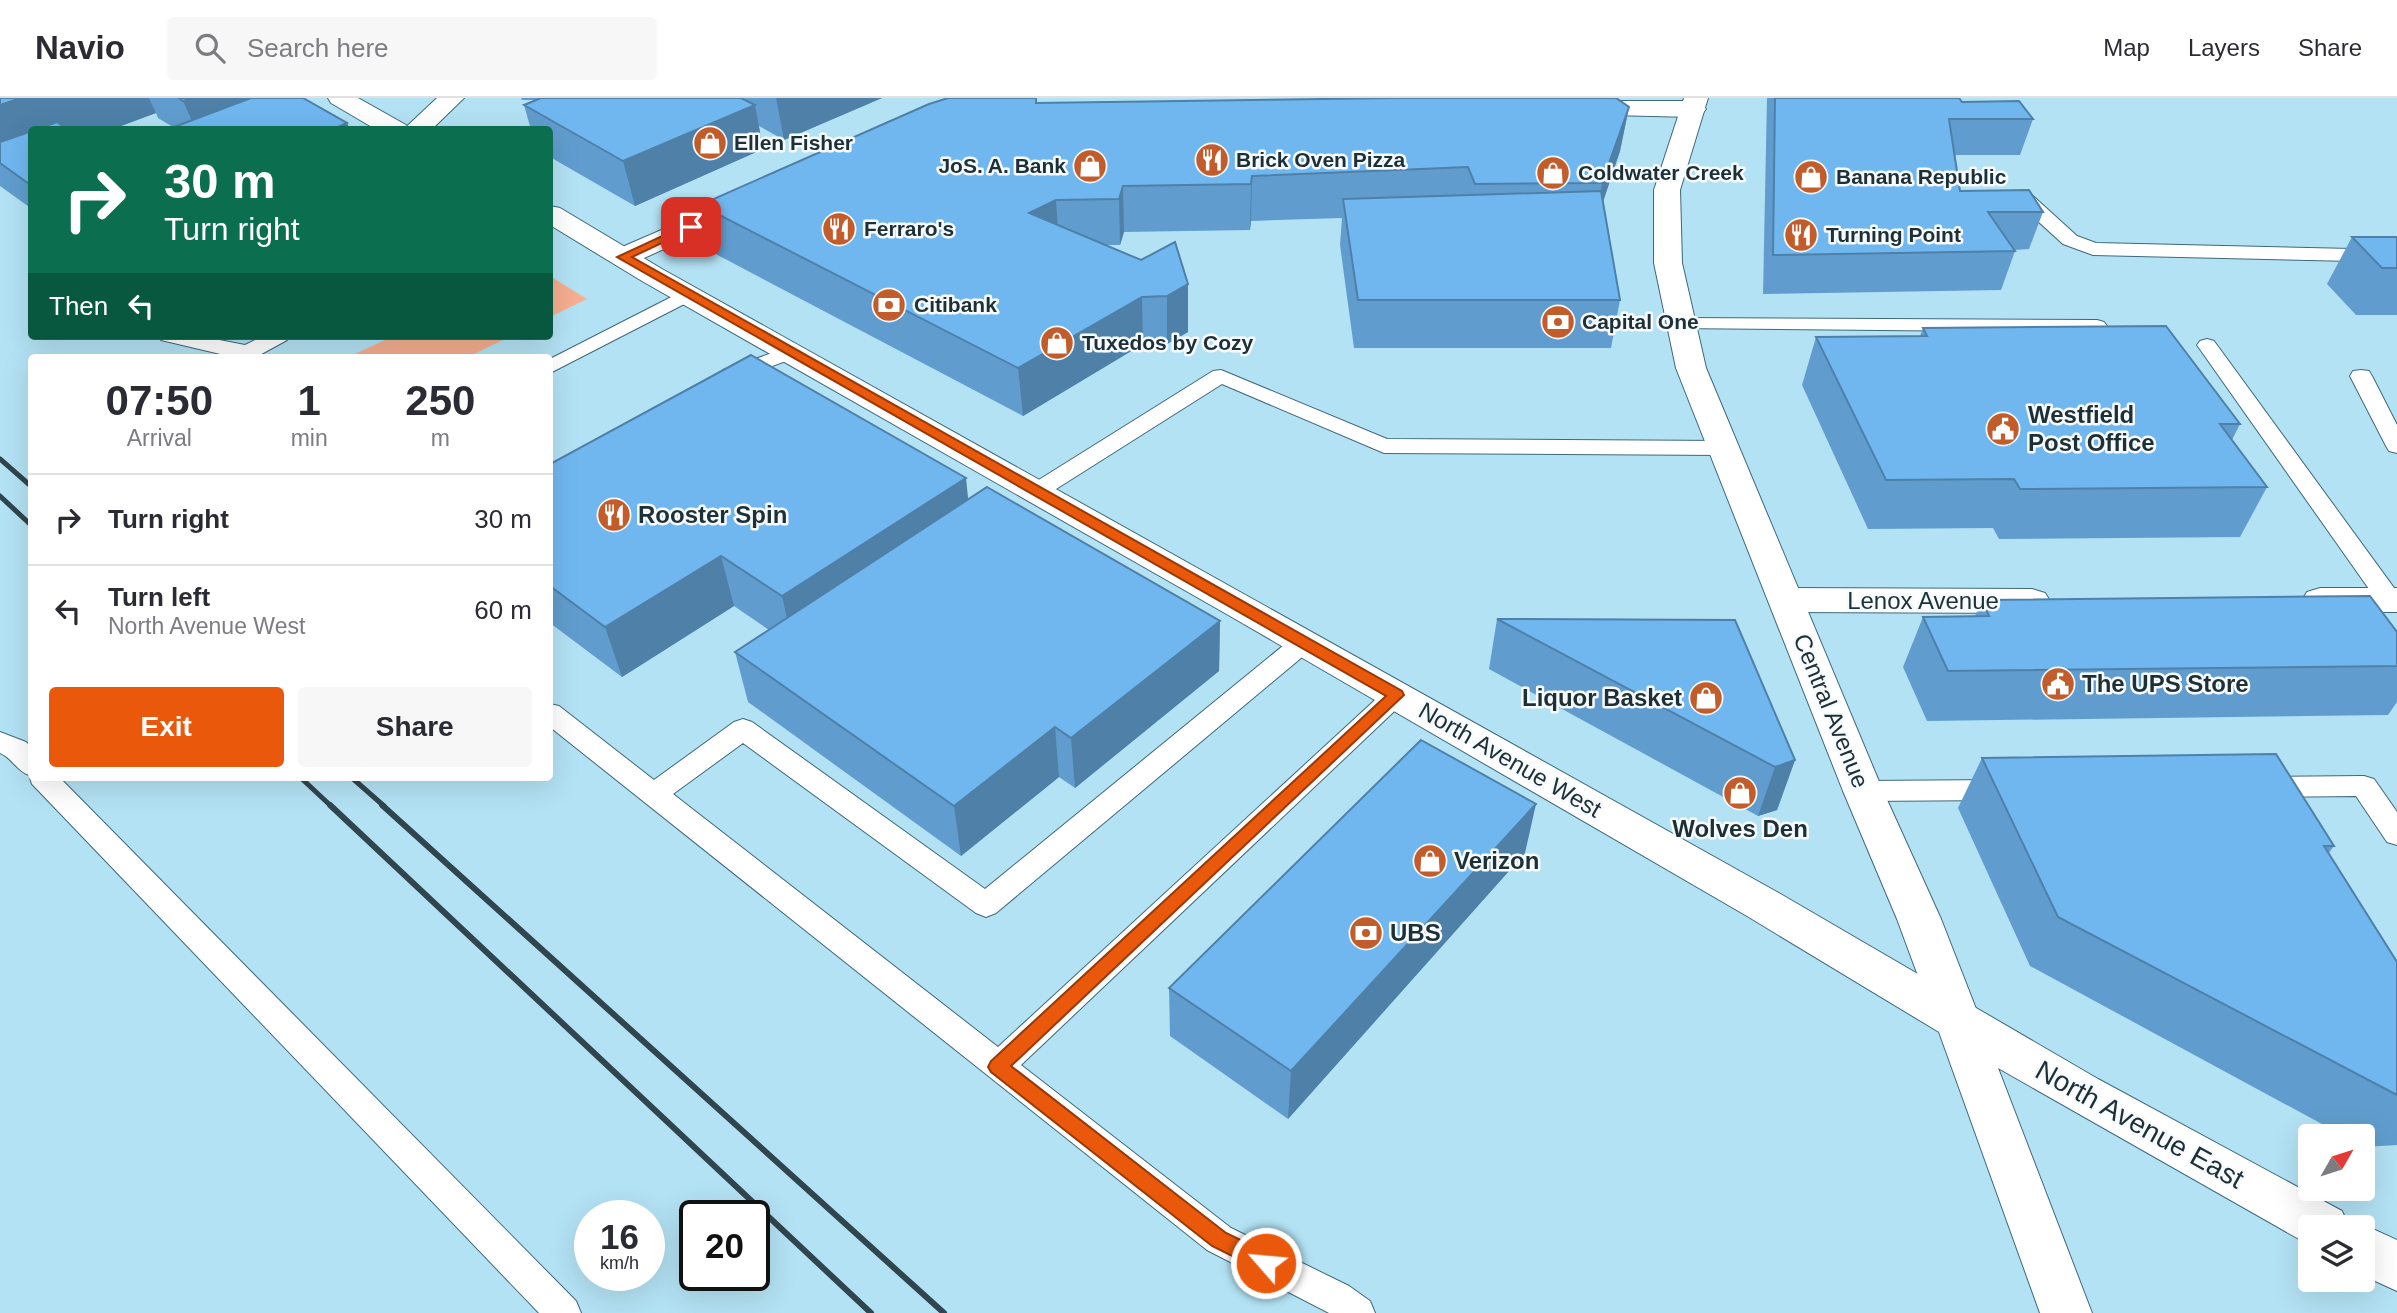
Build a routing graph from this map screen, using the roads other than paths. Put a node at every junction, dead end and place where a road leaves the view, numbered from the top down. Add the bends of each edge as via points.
1 (340, 98) edge
2 (453, 98) edge
3 (1694, 104) edge
4 (1551, 109) edge
5 (390, 126) edge
6 (420, 126) edge
7 (778, 187) edge
8 (2026, 200) edge
9 (553, 216) edge
10 (2397, 256) edge
11 (623, 257) junction
12 (687, 295) junction
13 (1680, 324) junction
14 (2097, 326) edge
15 (185, 340) edge
16 (272, 340) edge
17 (2207, 345) dead end
18 (790, 353) junction
19 (246, 354) edge
20 (553, 365) edge
21 (2361, 376) dead end
22 (715, 381) edge
23 (2397, 446) edge
24 (1723, 448) junction
25 (1037, 491) junction
26 (1786, 600) junction
27 (2061, 600) edge
28 (2294, 600) edge
29 (2393, 600) edge
30 (1304, 642) junction
31 (1396, 695) junction
32 (553, 715) edge
33 (0, 742) edge
34 (28, 762) edge
35 (46, 781) edge
36 (2227, 787) edge
37 (2022, 789) edge
38 (1863, 790) junction
39 (652, 795) junction
40 (2397, 834) edge
41 (1957, 1019) junction
42 (998, 1067) junction
43 (2302, 1215) edge
44 (2375, 1255) edge
45 (2397, 1267) edge
46 (562, 1313) edge
47 (1356, 1313) edge
48 (2066, 1313) edge

1 - 5 main road
2 - 6 main road
3 - 4 main road
3 - 13 main road, Central Avenue via 1667,190 1668,263
7 - 11 main road
8 - 10 lane via 2070,240 2093,249
9 - 11 main road, North Avenue West
11 - 12 main road, North Avenue West
12 - 18 main road, North Avenue West
12 - 20 lane
13 - 14 lane
13 - 24 main road, Central Avenue via 1691,368
15 - 19 lane
16 - 19 lane
17 - 29 lane
18 - 22 lane
18 - 25 main road, North Avenue West
21 - 23 lane
24 - 25 lane via 1384,446 1222,376
24 - 26 main road, Central Avenue
25 - 30 main road, North Avenue West
26 - 27 main road, Lenox Avenue
26 - 38 main road, Central Avenue
28 - 29 main road
30 - 31 main road, North Avenue West
30 - 39 lane via 986,905 743,729
31 - 41 main road, North Avenue West
31 - 42 lane
32 - 39 lane
33 - 34 lane via 16,749
35 - 46 lane
36 - 40 lane via 2364,786
37 - 38 lane
38 - 41 main road, Central Avenue
39 - 42 lane
41 - 43 main road, North Avenue East
41 - 48 main road, Central Avenue
42 - 47 lane via 1219,1239 1337,1298
44 - 45 main road

